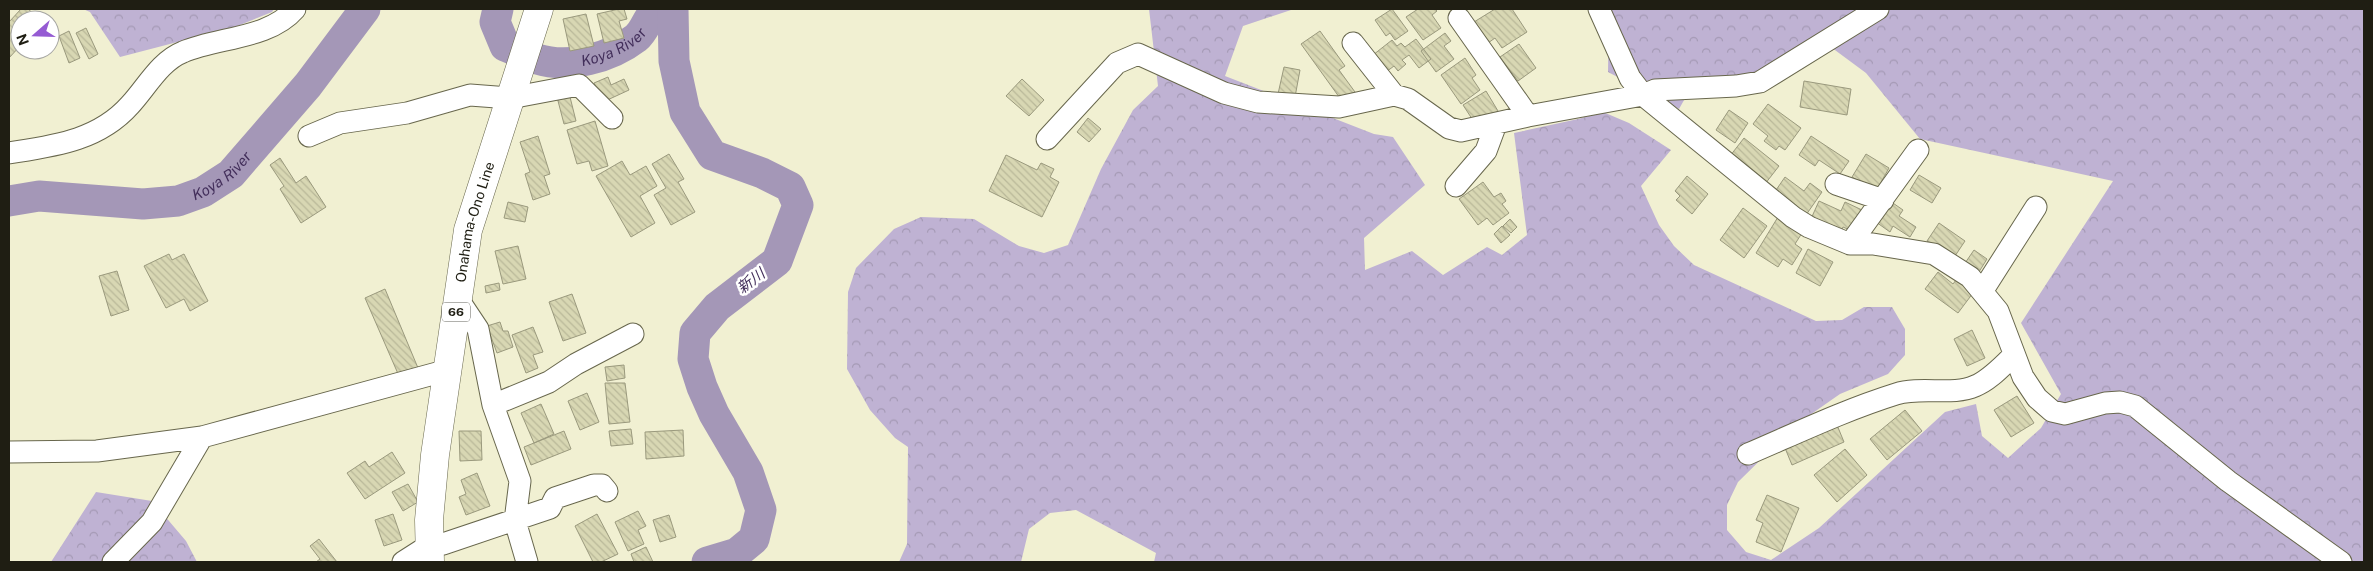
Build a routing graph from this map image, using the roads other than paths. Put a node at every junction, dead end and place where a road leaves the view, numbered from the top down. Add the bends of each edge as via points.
1 (295, 9) edge
2 (539, 9) edge
3 (1599, 9) edge
4 (1878, 9) edge
5 (1459, 18) dead end
6 (1353, 43) dead end
7 (1394, 95) junction
8 (1643, 95) junction
9 (510, 98) junction
10 (1528, 116) junction
11 (612, 118) dead end
12 (1496, 124) junction
13 (309, 136) dead end
14 (1047, 139) dead end
15 (1918, 150) dead end
16 (9, 153) edge
17 (1836, 184) dead end
18 (1456, 186) dead end
19 (1883, 200) junction
20 (2036, 207) dead end
21 (1850, 244) junction
22 (1983, 290) junction
23 (458, 298) junction
24 (634, 334) dead end
25 (2014, 356) junction
26 (448, 370) junction
27 (493, 405) junction
28 (202, 438) junction
29 (9, 452) edge
30 (1748, 454) dead end
31 (606, 491) dead end
32 (515, 521) junction
33 (429, 554) edge
34 (113, 562) edge
35 (403, 562) edge
36 (527, 562) edge
37 (2341, 562) edge

1 - 16 street via 275,26 182,52 166,63 112,122 68,144
2 - 9 main road, Onahama-Ono Line / 66
3 - 8 street via 1630,78
4 - 8 street via 1760,82 1655,90
5 - 10 street
6 - 7 street
7 - 12 street via 1408,99 1449,128 1461,131
7 - 14 street via 1339,107 1258,102 1224,93 1138,54 1117,63
8 - 10 street
8 - 21 street via 1793,217
9 - 11 street via 579,85
9 - 13 street via 470,95 406,113 340,123
9 - 23 main road, Onahama-Ono Line / 66 via 468,230
10 - 12 street
12 - 18 street via 1486,150
15 - 19 street
17 - 19 street
19 - 21 street
20 - 22 street
21 - 22 street via 1873,244 1934,254 1970,277
22 - 25 street via 1998,311
23 - 26 main road, Onahama-Ono Line / 66
23 - 27 street via 478,329
24 - 27 street via 549,382
25 - 30 street via 1974,387 1915,389 1896,394
25 - 37 street via 2037,398 2052,411 2065,414 2120,402 2135,406 2228,481
26 - 28 street
26 - 33 main road, Onahama-Ono Line / 66 via 435,455
27 - 32 street via 520,481
28 - 29 street via 97,451
28 - 34 street via 152,522
31 - 32 street via 602,485 594,485 555,498 550,508
32 - 33 street via 443,544
32 - 36 street
33 - 35 street

